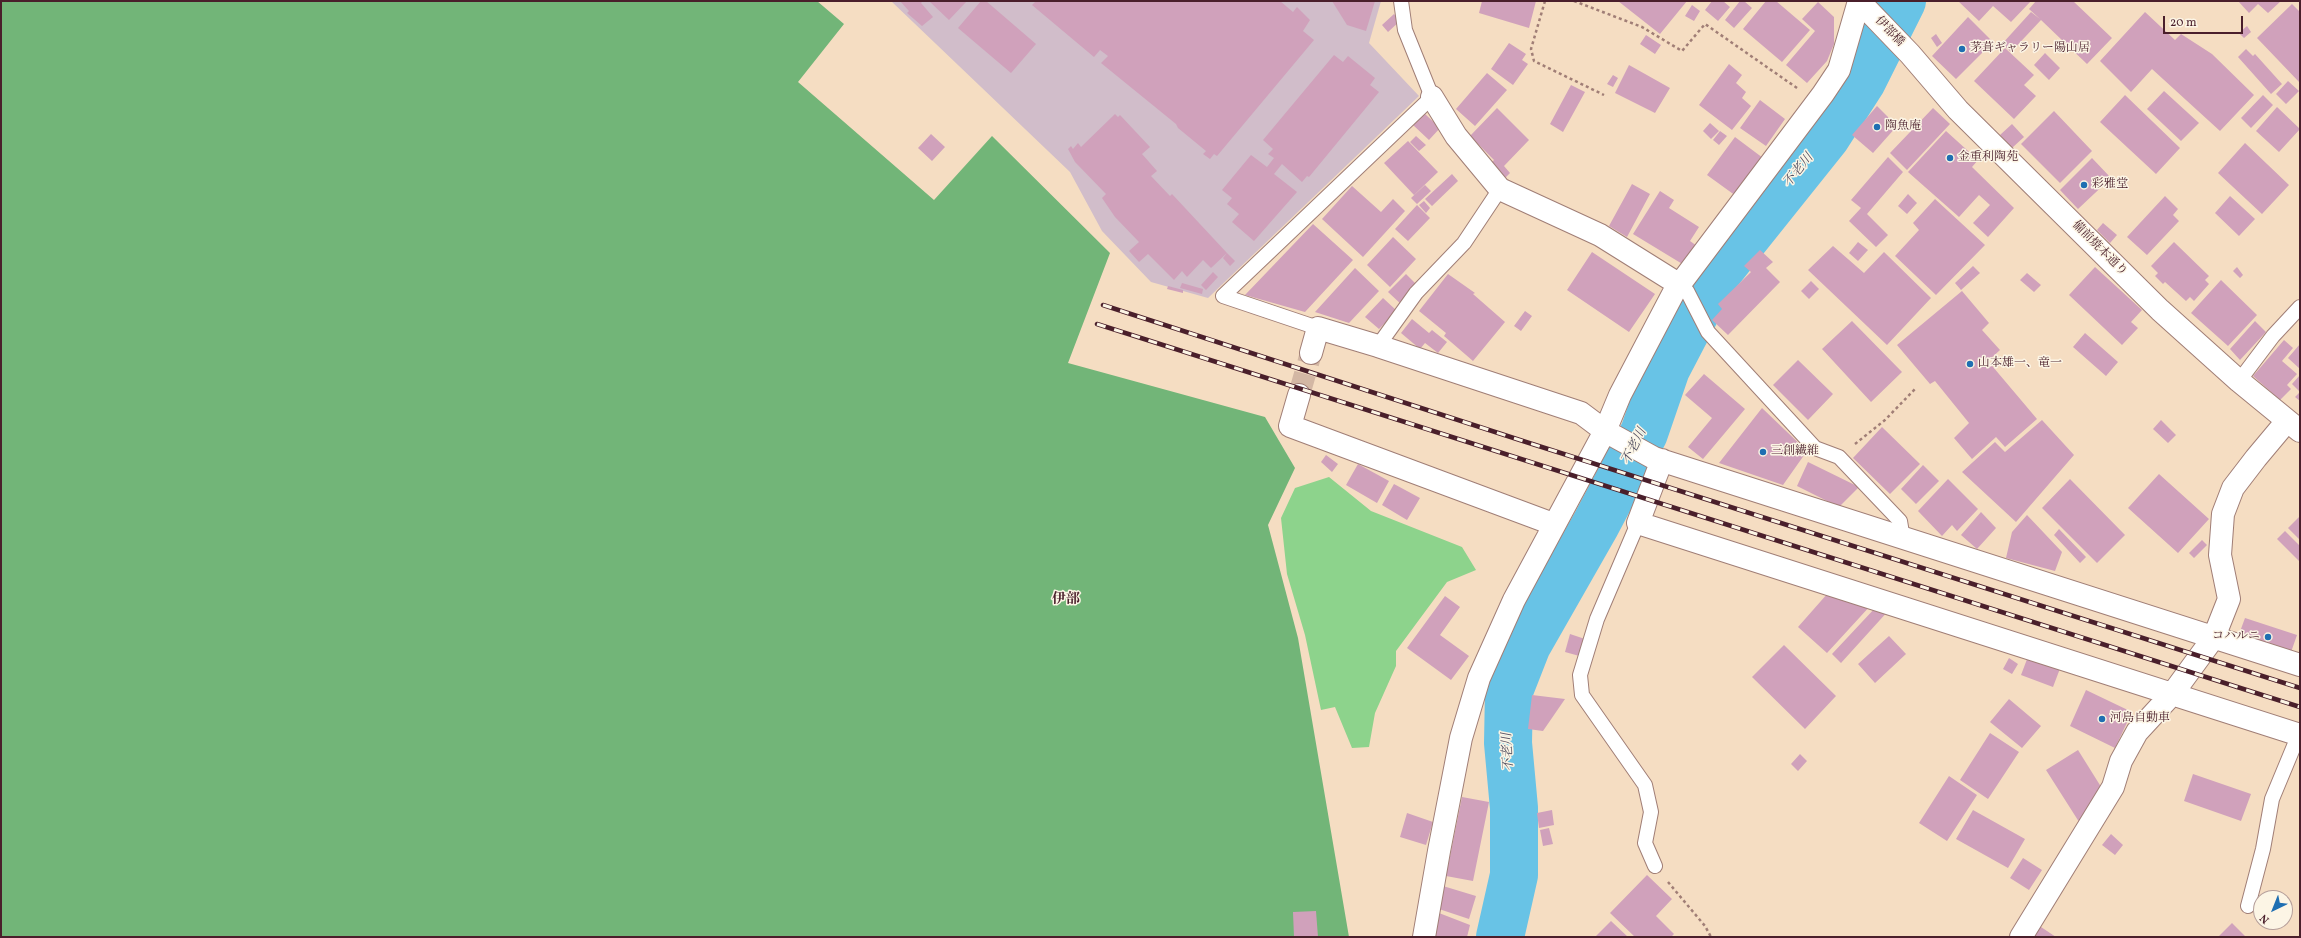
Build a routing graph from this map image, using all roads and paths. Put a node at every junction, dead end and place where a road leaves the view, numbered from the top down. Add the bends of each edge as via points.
1 (1401, 1) edge
2 (1545, 1) edge
3 (1574, 1) edge
4 (1862, 4) edge
5 (1910, 54) joint
6 (1604, 94) dead end
7 (1432, 97) junction
8 (1817, 102) junction
9 (1500, 189) junction
10 (1683, 288) junction
11 (2300, 307) edge
12 (1318, 328) junction
13 (1378, 346) junction
14 (1311, 353) tunnel mouth
15 (2239, 381) junction
16 (1916, 388) dead end
17 (1299, 395) tunnel mouth
18 (2294, 426) edge
19 (1612, 434) junction
20 (1839, 457) junction
21 (1658, 459) junction
22 (1553, 524) junction
23 (1638, 524) junction
24 (1903, 538) junction
25 (2214, 637) junction
26 (2300, 664) edge
27 (2173, 693) junction
28 (2300, 734) edge
29 (1655, 866) joint
30 (2248, 906) dead end
31 (1424, 937) edge
32 (1711, 937) edge
33 (2021, 937) edge

1 - 7 lane via 1406,30
2 - 6 path via 1531,49 1534,61
3 - 8 path via 1642,27 1682,51 1705,24
4 - 5 street, 伊部橋
4 - 8 street via 1839,70
5 - 15 street, 備前焼本通り via 1963,116 2160,310
7 - 9 street via 1456,136
7 - 12 lane via 1224,296
8 - 10 street
9 - 10 street via 1600,235
9 - 13 lane via 1464,243 1416,293
10 - 19 street via 1620,395
10 - 20 lane via 1708,332 1815,448
11 - 15 lane via 2273,336
12 - 13 street
12 - 14 street
13 - 19 street via 1581,413
15 - 18 street, 備前焼本通り
16 - 20 path via 1885,420
17 - 22 street via 1290,426
18 - 25 street via 2256,458 2233,488 2223,514 2220,555 2229,599
19 - 21 street
19 - 22 street
20 - 24 lane via 1900,521
21 - 23 street
21 - 24 street
22 - 31 street via 1514,600 1479,678 1461,738
23 - 27 street
23 - 29 lane via 1597,619 1580,675 1582,695 1645,785 1651,812 1645,843
24 - 25 street
25 - 26 street
25 - 27 street
27 - 28 street
27 - 33 street via 2137,732 2121,761 2113,786
28 - 30 lane via 2272,799 2263,849
29 - 32 path via 1705,926

